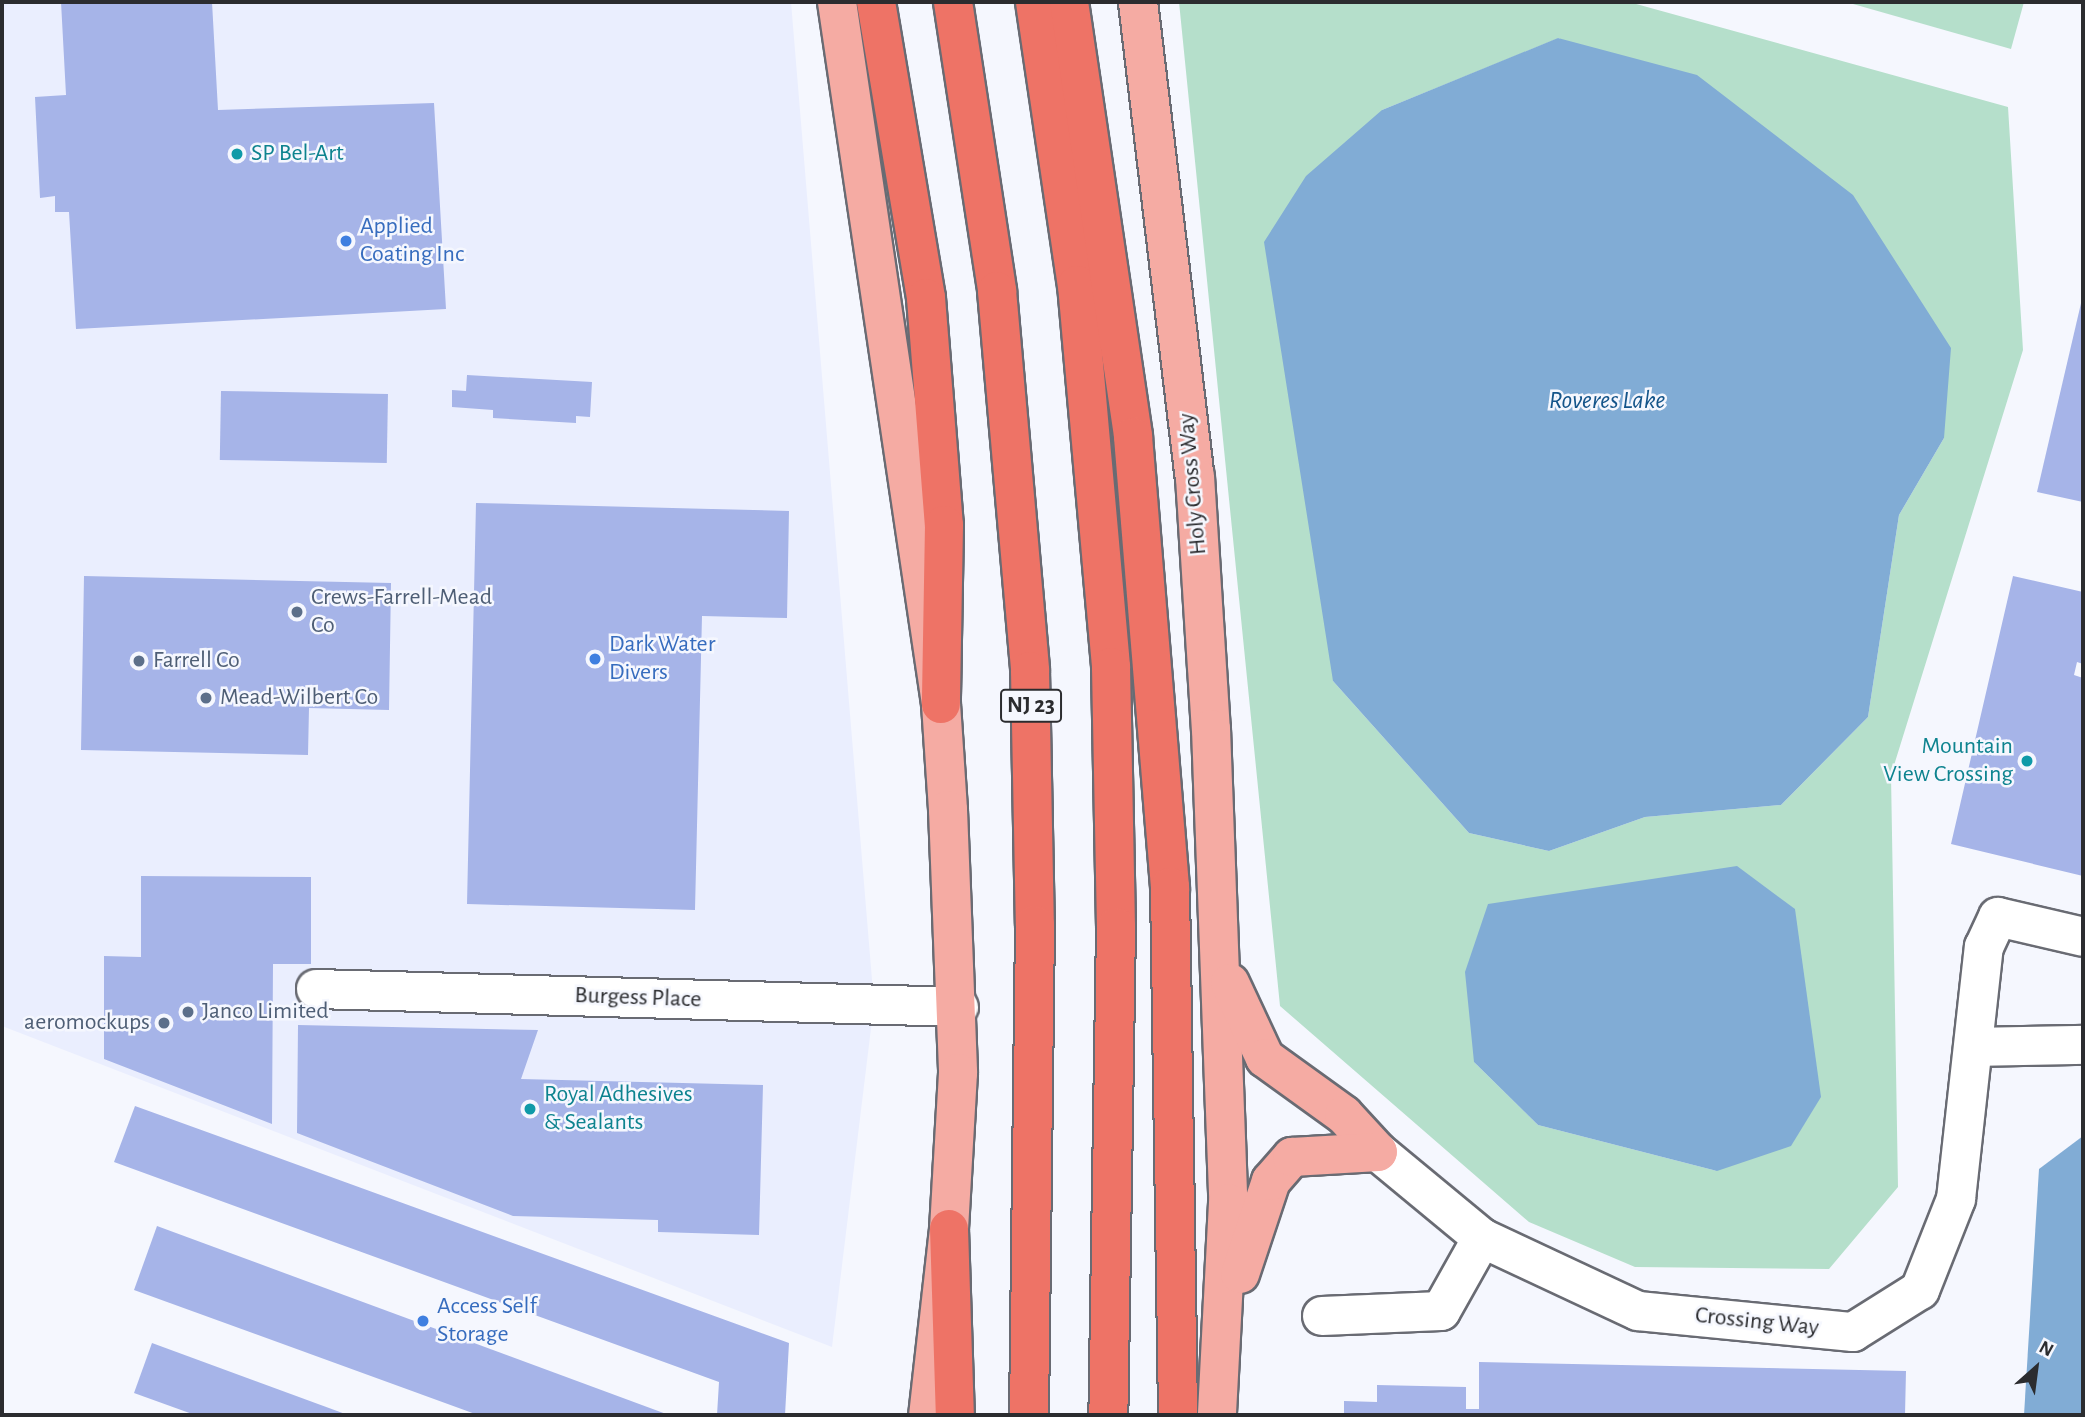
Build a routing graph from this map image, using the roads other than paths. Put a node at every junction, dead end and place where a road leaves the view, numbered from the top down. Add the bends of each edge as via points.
1 (837, 2) edge
2 (876, 2) edge
3 (953, 2) edge
4 (1035, 2) edge
5 (1069, 2) edge
6 (1138, 2) edge
7 (941, 704) junction
8 (2083, 937) edge
9 (1223, 968) junction
10 (316, 989) dead end
11 (959, 1007) junction
12 (2083, 1045) edge
13 (1977, 1047) junction
14 (1378, 1152) junction
15 (949, 1229) junction
16 (1482, 1238) junction
17 (1322, 1316) dead end
18 (1221, 1362) junction
19 (928, 1415) edge
20 (955, 1415) edge
21 (1029, 1415) edge
22 (1108, 1415) edge
23 (1178, 1415) edge
24 (1217, 1415) edge

1 - 7 main road
2 - 7 highway via 926,298 944,525
3 - 21 highway, NJ 23 via 998,291 1030,671 1035,979
4 - 22 highway via 1079,298 1111,667 1116,927
5 - 23 highway via 1133,437 1169,873
6 - 9 main road, Holy Cross Way via 1195,477
7 - 11 main road
8 - 13 lane, Crossing Way via 1998,917 1984,947
9 - 14 main road via 1265,1058 1345,1115
9 - 18 main road, Holy Cross Way via 1228,1203
10 - 11 lane, Burgess Place
11 - 15 main road
12 - 13 lane
13 - 16 lane, Crossing Way via 1956,1199 1920,1290 1853,1332 1639,1311
14 - 16 lane, Crossing Way
14 - 18 main road via 1292,1157 1271,1181 1247,1241
15 - 19 main road
15 - 20 highway
16 - 17 lane via 1441,1311
18 - 24 main road

